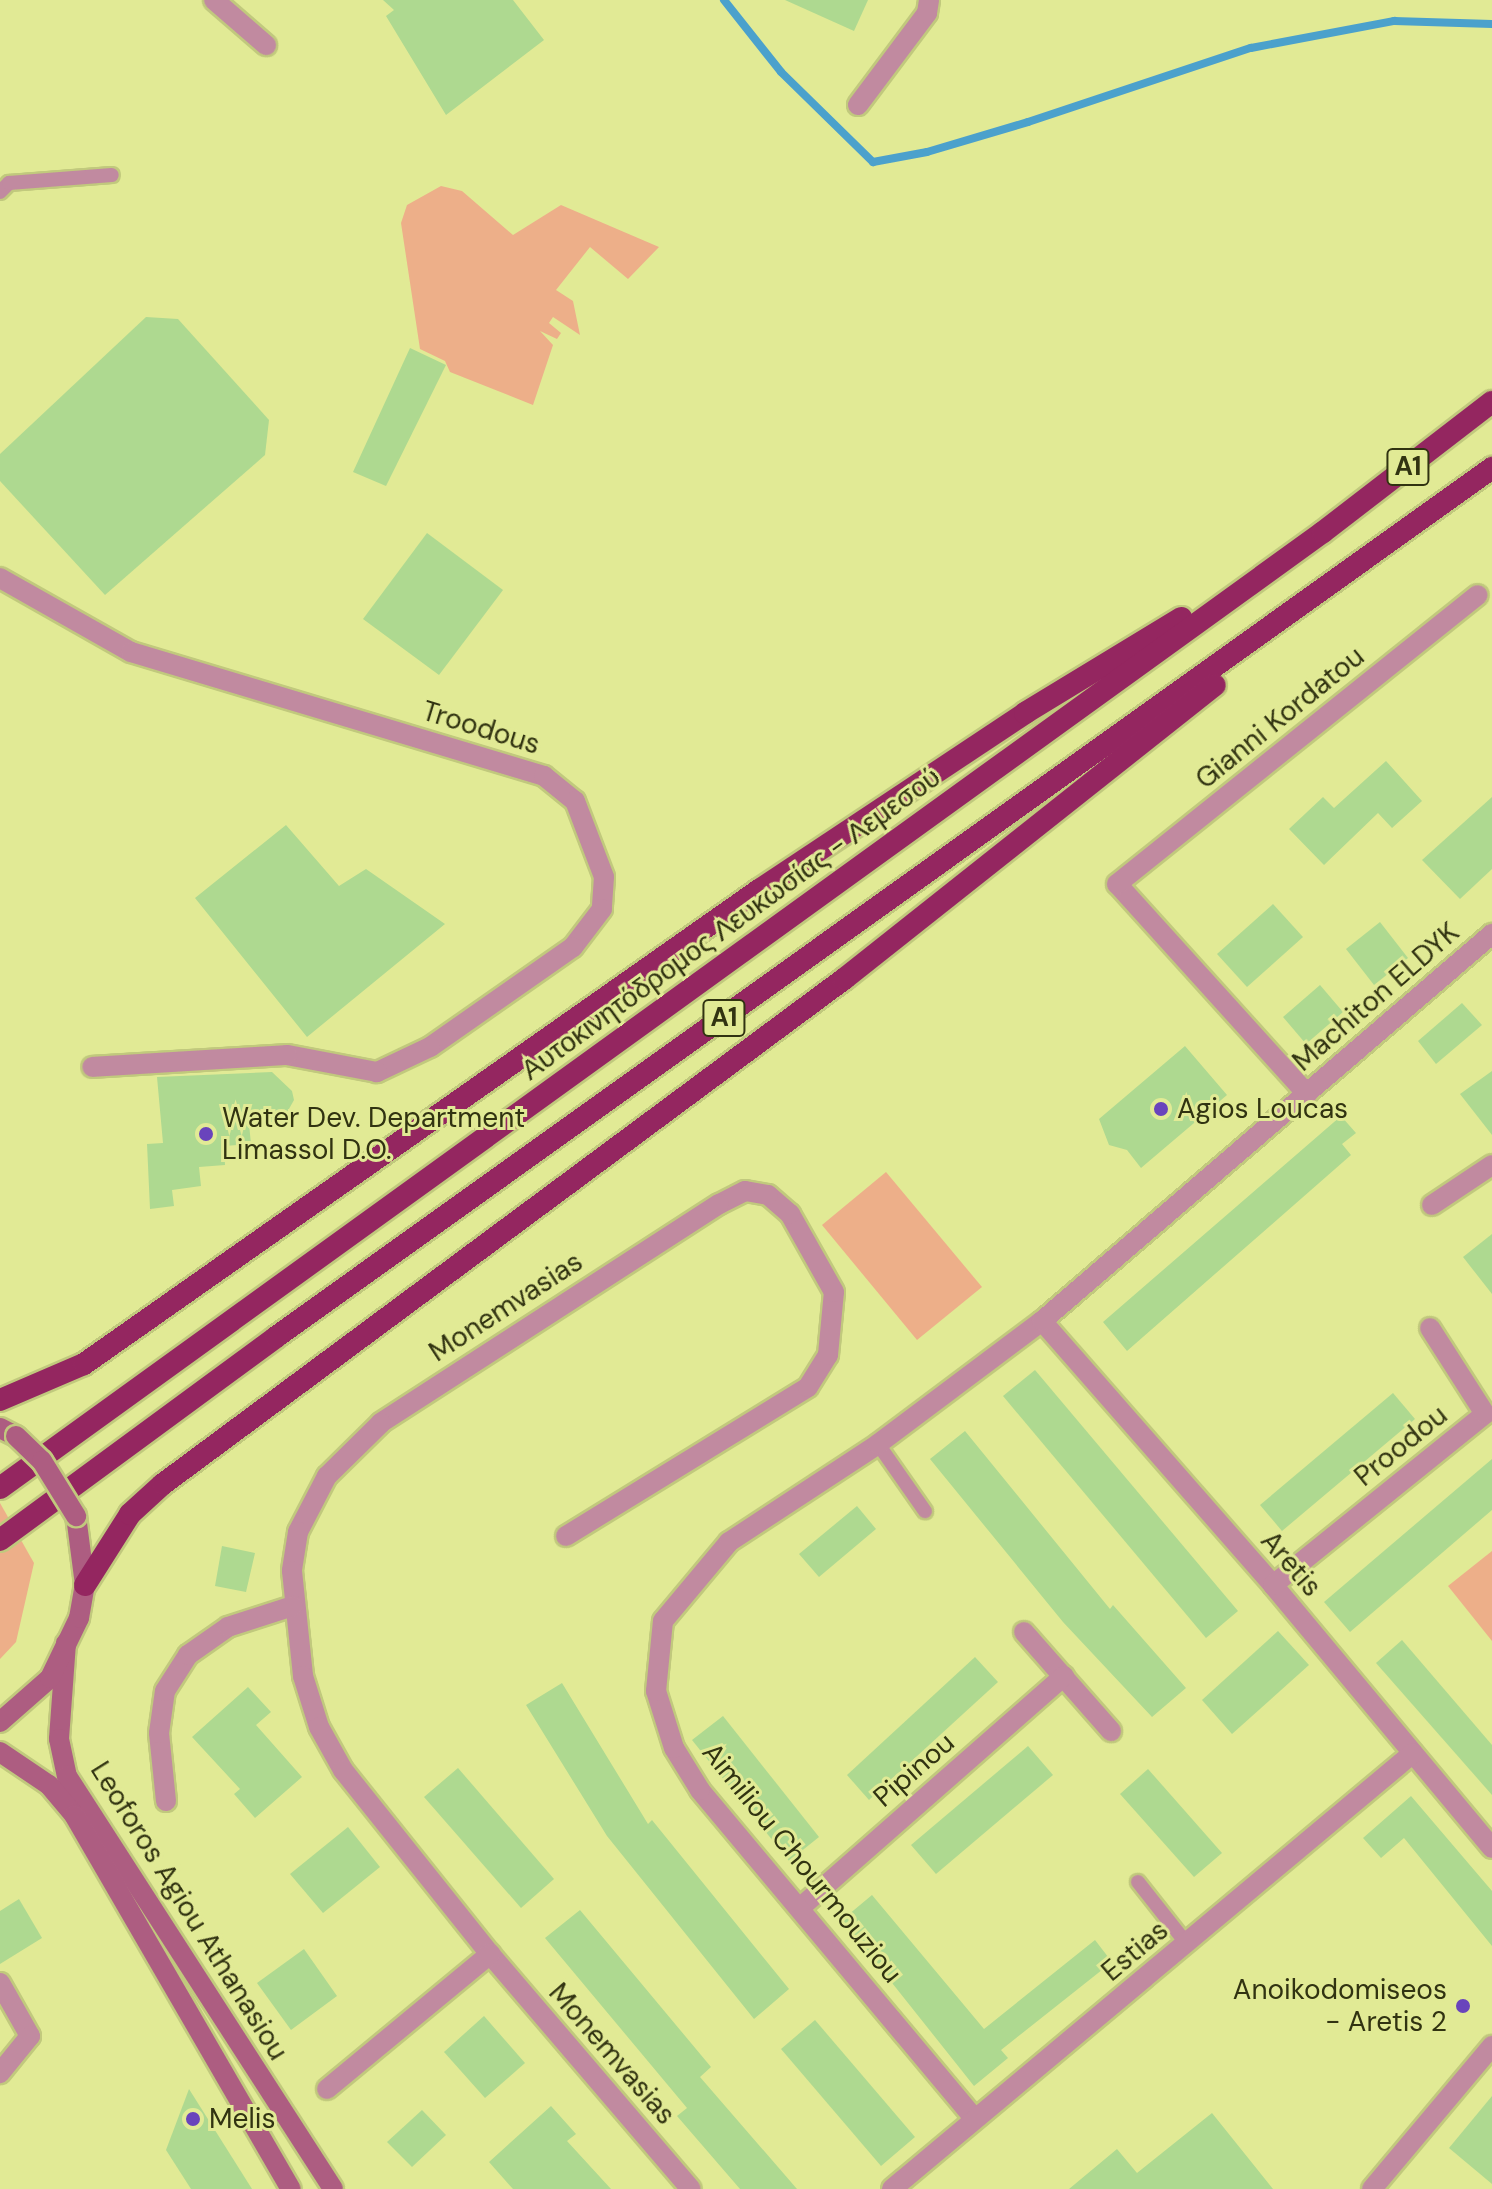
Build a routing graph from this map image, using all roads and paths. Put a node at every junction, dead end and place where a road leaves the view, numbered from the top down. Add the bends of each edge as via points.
1 (214, 0) edge
2 (929, 0) edge
3 (266, 45) dead end
4 (858, 105) dead end
5 (112, 175) dead end
6 (0, 192) edge
7 (1492, 402) edge
8 (1492, 468) edge
9 (1323, 532) junction
10 (1355, 570) junction
11 (0, 578) edge
12 (1478, 595) dead end
13 (1492, 934) edge
14 (92, 1067) dead end
15 (1307, 1094) junction
16 (1492, 1165) edge
17 (1432, 1205) dead end
18 (1042, 1321) junction
19 (1430, 1328) dead end
20 (0, 1400) edge
21 (8, 1432) edge
22 (878, 1444) junction
23 (0, 1488) edge
24 (925, 1511) dead end
25 (566, 1536) dead end
26 (0, 1540) edge
27 (85, 1585) junction
28 (1273, 1585) junction
29 (293, 1606) junction
30 (1024, 1632) dead end
31 (66, 1643) junction
32 (1064, 1676) junction
33 (0, 1722) edge
34 (1111, 1731) dead end
35 (0, 1752) edge
36 (1413, 1753) junction
37 (166, 1801) dead end
38 (1492, 1848) edge
39 (1138, 1882) dead end
40 (801, 1907) junction
41 (1187, 1944) junction
42 (490, 1954) junction
43 (0, 1983) edge
44 (1492, 2046) edge
45 (0, 2073) edge
46 (327, 2089) dead end
47 (974, 2118) junction
48 (291, 2189) edge
49 (333, 2189) edge
50 (691, 2189) edge
51 (892, 2189) edge
52 (1372, 2189) edge

1 - 3 street
2 - 4 street via 927,13
5 - 6 lane via 9,183
7 - 9 highway, Αυτοκινητόδρομος Λευκωσίας - Λεμεσού / A1
8 - 10 highway, A1
9 - 20 highway via 1025,713 759,890 84,1364
9 - 23 highway, Αυτοκινητόδρομος Λευκωσίας - Λεμεσού / A1
10 - 26 highway, A1 via 276,1337
10 - 27 highway via 1094,786 844,979 163,1484 130,1514
11 - 14 street, Troodous via 131,652 544,776 575,801 604,877 602,909 573,947 430,1047 377,1072 287,1055
12 - 15 street, Gianni Kordatou via 1117,884
13 - 15 street, Machiton ELDYK
15 - 18 street, Machiton ELDYK
16 - 17 street
18 - 22 street, Aimiliou Chourmouziou
18 - 28 street, Aretis
19 - 28 street, Proodou via 1485,1414
21 - 27 main road, bridge via 42,1461 76,1516
22 - 24 lane
22 - 40 street, Aimiliou Chourmouziou via 729,1542 663,1621 656,1691 674,1748 700,1790
25 - 29 street, Monemvasias via 808,1387 828,1355 834,1292 790,1214 768,1195 745,1191 719,1204 381,1423 327,1476 298,1532
27 - 31 main road via 79,1618
28 - 36 street, Aretis
29 - 37 street via 228,1627 188,1655 165,1691 159,1733
29 - 42 street, Monemvasias via 303,1676 325,1738 343,1770
30 - 32 street
31 - 33 main road via 50,1678
31 - 49 main road, Leoforos Agiou Athanasiou via 59,1739 67,1776
32 - 34 street
32 - 40 street, Pipinou
35 - 48 main road, Leoforos Agiou Athanasiou via 49,1785 74,1815
36 - 38 street, Aretis
36 - 41 street, Estias
39 - 41 lane
40 - 47 street, Aimiliou Chourmouziou
41 - 47 street, Estias
42 - 46 street
42 - 50 street, Monemvasias
43 - 45 street via 30,2036
44 - 52 street
47 - 51 street, Estias

